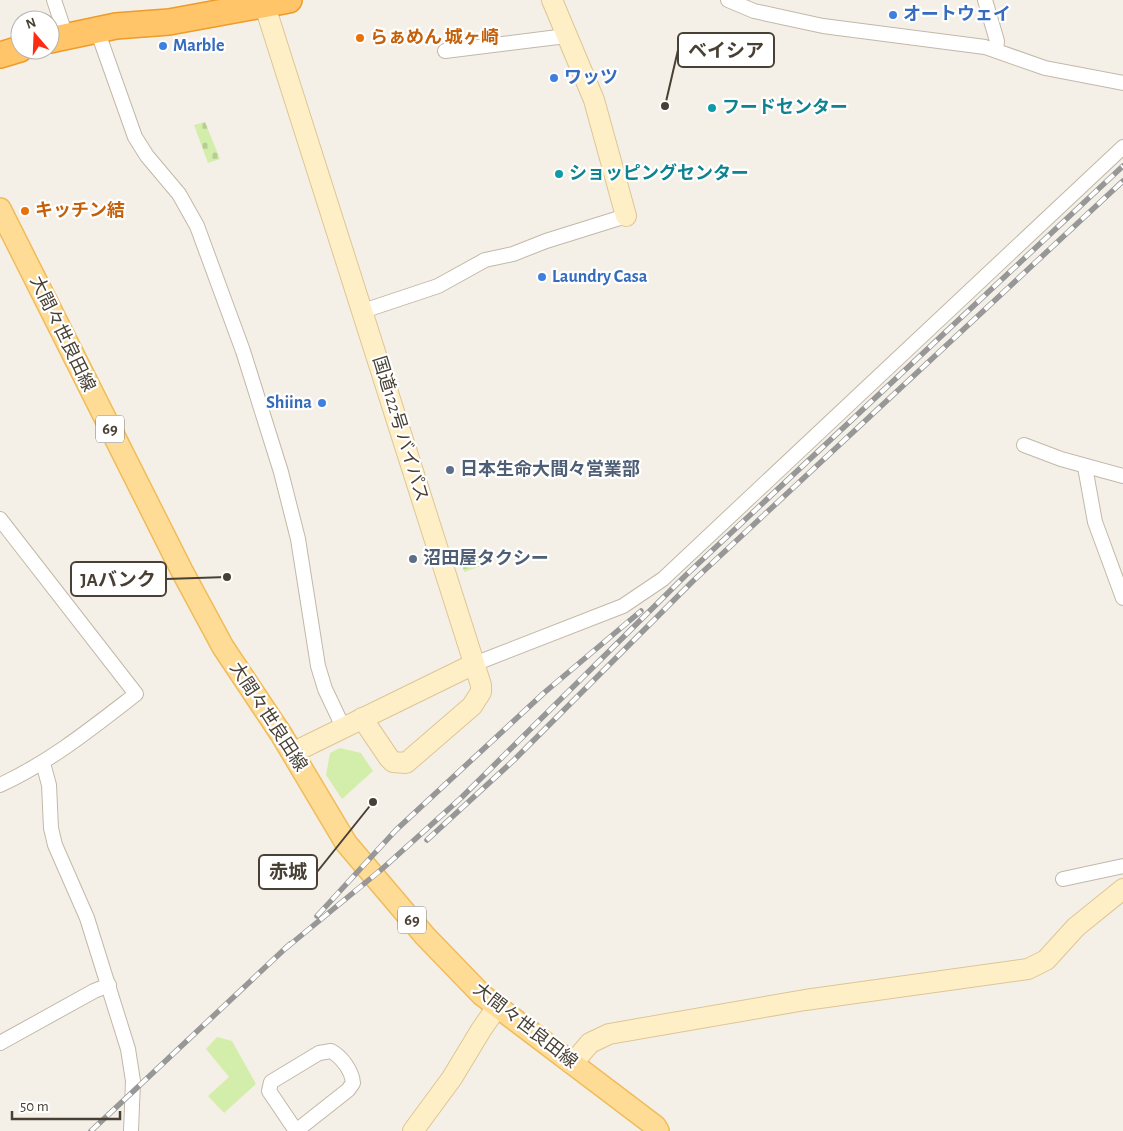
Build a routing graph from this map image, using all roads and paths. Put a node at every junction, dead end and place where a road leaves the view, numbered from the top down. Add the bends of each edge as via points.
1 (289, 0) edge
2 (552, 0) edge
3 (728, 0) edge
4 (985, 0) edge
5 (264, 2) edge
6 (97, 30) junction
7 (566, 36) junction
8 (60, 38) edge
9 (996, 50) junction
10 (445, 51) dead end
11 (1123, 83) edge
12 (1123, 147) edge
13 (0, 209) edge
14 (626, 216) joint
15 (363, 311) junction
16 (1024, 445) dead end
17 (1085, 466) junction
18 (1123, 476) edge
19 (0, 519) edge
20 (1123, 598) edge
21 (474, 664) junction
22 (362, 718) junction
23 (343, 727) junction
24 (292, 753) junction
25 (43, 763) junction
26 (0, 785) edge
27 (1123, 866) edge
28 (1063, 879) dead end
29 (1123, 889) edge
30 (109, 985) junction
31 (497, 1007) junction
32 (0, 1043) edge
33 (572, 1064) junction
34 (659, 1129) edge
35 (131, 1131) edge
36 (296, 1131) edge
37 (413, 1131) edge

1 - 5 highway
2 - 7 street
3 - 9 street via 754,12 824,26
4 - 9 street via 997,41
5 - 6 highway via 170,22
5 - 15 street, 国道122号 バイパス
6 - 8 highway
6 - 23 street via 135,137 179,194 197,226 244,350 292,513 318,666
7 - 10 street
7 - 14 street via 594,100
9 - 11 street via 1045,68
12 - 21 street via 663,579 623,606
13 - 24 main road, 大間々世良田線 / 69 via 182,572 236,670
14 - 15 street via 513,254 485,260 438,286
15 - 21 street, 国道122号 バイパス
16 - 17 street
17 - 18 street
17 - 20 street via 1095,522
19 - 25 street via 136,694 96,727
21 - 22 street
21 - 22 street, 国道122号 バイパス via 481,685 478,699 406,762 393,762
22 - 23 street
23 - 24 street
24 - 31 main road, 大間々世良田線 / 69 via 357,857 458,972
25 - 26 street
25 - 30 street via 49,785 55,845 88,918
27 - 28 street
29 - 33 street via 1076,927 1046,960 1028,968 814,998 609,1034 590,1042
30 - 32 street via 94,990
30 - 35 street via 132,1070
31 - 33 main road, 大間々世良田線 / 69
31 - 37 street via 452,1078
33 - 34 main road, 大間々世良田線 / 69
36 - 36 street via 269,1091 270,1082 319,1053 331,1050 351,1074 352,1084

